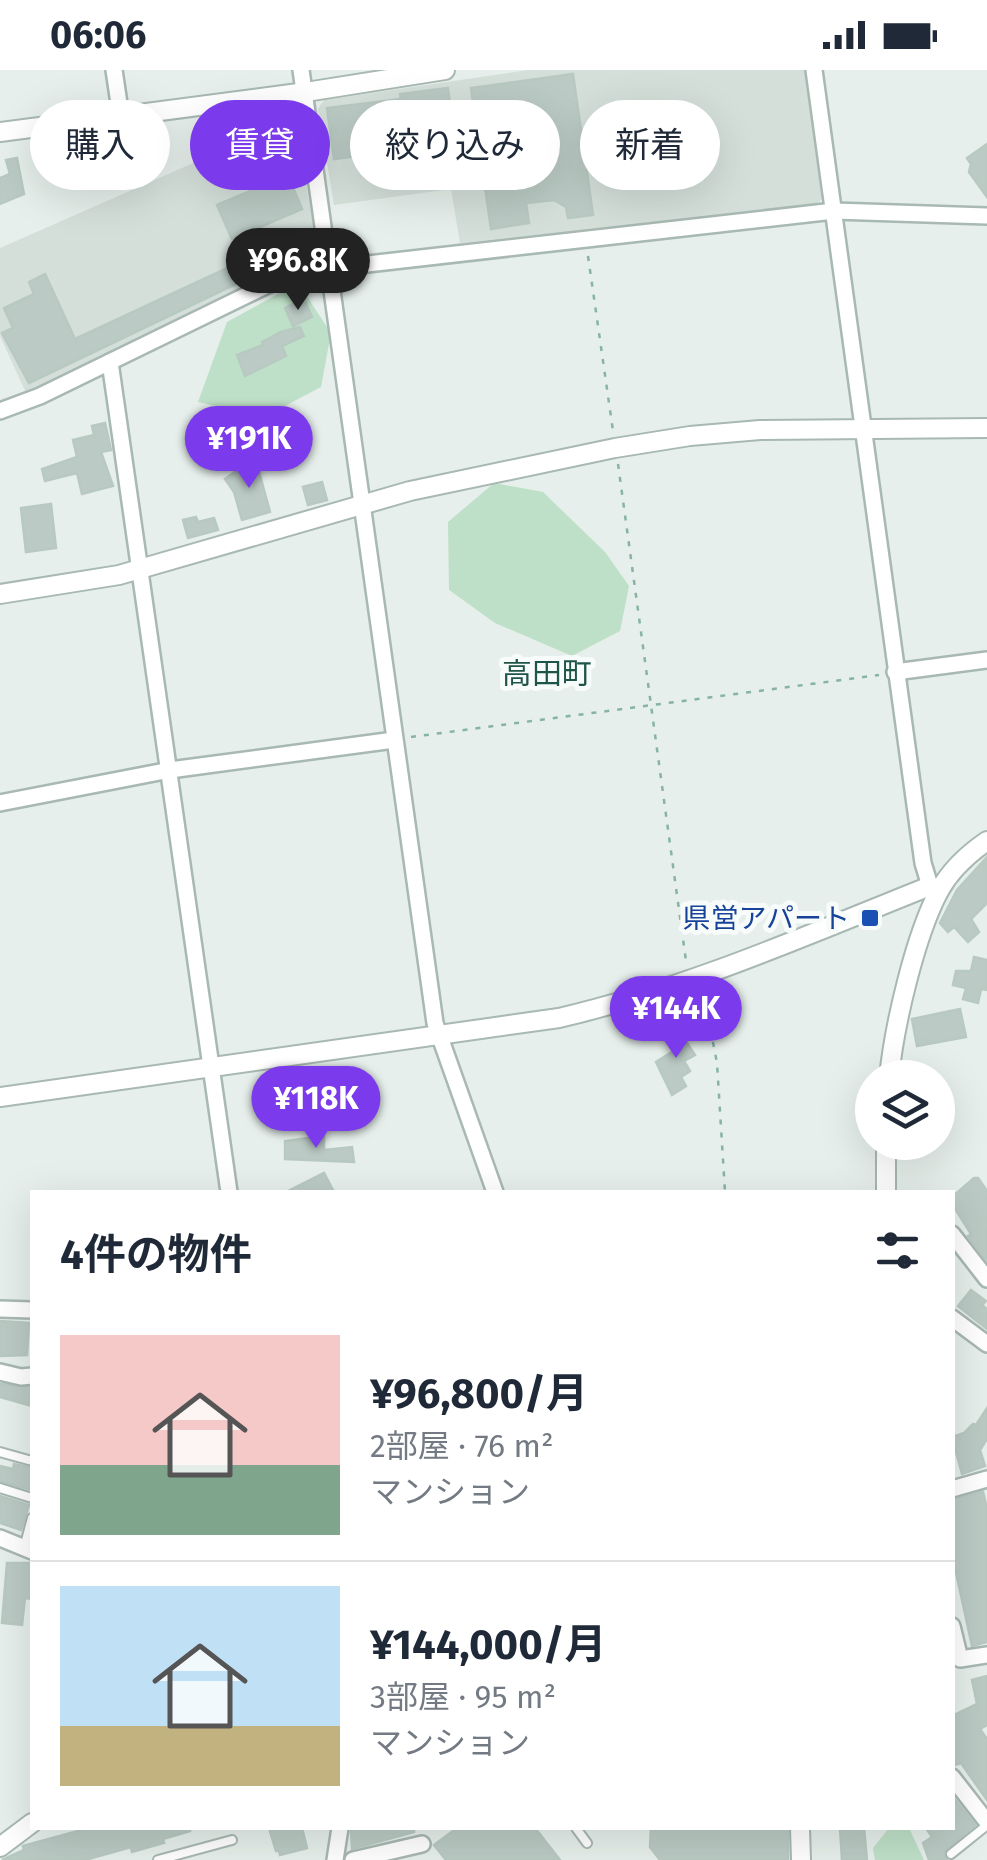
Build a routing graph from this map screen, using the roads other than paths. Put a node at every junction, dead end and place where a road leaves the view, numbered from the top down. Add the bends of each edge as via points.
1 (114, 70) edge
2 (301, 70) edge
3 (445, 70) edge
4 (814, 70) edge
5 (306, 92) junction
6 (118, 100) edge
7 (170, 110) edge
8 (30, 128) edge
9 (0, 132) edge
10 (834, 210) junction
11 (987, 216) edge
12 (330, 268) junction
13 (110, 362) junction
14 (0, 411) edge
15 (987, 428) edge
16 (861, 429) junction
17 (364, 503) junction
18 (140, 569) junction
19 (0, 594) edge
20 (987, 660) edge
21 (896, 672) junction
22 (394, 740) junction
23 (170, 770) junction
24 (0, 803) edge
25 (987, 842) edge
26 (935, 889) junction
27 (438, 1036) junction
28 (892, 1060) edge
29 (210, 1067) junction
30 (0, 1097) edge
31 (886, 1160) edge
32 (229, 1190) edge
33 (494, 1190) edge
34 (886, 1190) edge
35 (955, 1238) edge
36 (987, 1280) edge
37 (0, 1309) edge
38 (30, 1310) edge
39 (955, 1320) edge
40 (987, 1344) edge
41 (0, 1372) edge
42 (30, 1376) edge
43 (0, 1452) edge
44 (30, 1460) edge
45 (987, 1479) edge
46 (0, 1488) edge
47 (955, 1488) edge
48 (30, 1497) edge
49 (0, 1538) edge
50 (28, 1549) edge
51 (955, 1638) edge
52 (987, 1655) edge
53 (955, 1782) edge
54 (986, 1819) edge
55 (30, 1824) edge
56 (340, 1830) edge
57 (578, 1830) edge
58 (800, 1830) edge
59 (232, 1840) dead end
60 (424, 1842) edge
61 (588, 1843) dead end
62 (0, 1847) edge
63 (951, 1854) dead end
64 (158, 1860) edge
65 (335, 1860) edge
66 (353, 1860) edge
67 (801, 1860) edge

1 - 6 street
2 - 5 street
3 - 5 street
4 - 10 street
5 - 7 street
5 - 12 street
8 - 9 street
10 - 11 street
10 - 12 street
10 - 16 street
12 - 13 street via 284,277
12 - 17 street
13 - 14 street
13 - 18 street
15 - 16 street
16 - 17 street via 690,436
16 - 21 street
17 - 18 street
17 - 22 street
18 - 19 street
18 - 23 street
20 - 21 street
21 - 26 street via 924,863
22 - 23 street
22 - 27 street
23 - 24 street
23 - 29 street
25 - 26 street
26 - 27 street via 633,1001
26 - 28 street
27 - 29 street
27 - 33 street
29 - 30 street
29 - 32 street
31 - 34 street
35 - 36 street
37 - 38 street
39 - 40 street
41 - 42 street
43 - 44 lane
45 - 47 street
46 - 48 lane
49 - 50 street
51 - 52 street via 960,1659
53 - 54 street
54 - 63 lane
55 - 62 street
56 - 65 street
57 - 61 lane
58 - 67 street
59 - 64 lane
60 - 66 street

